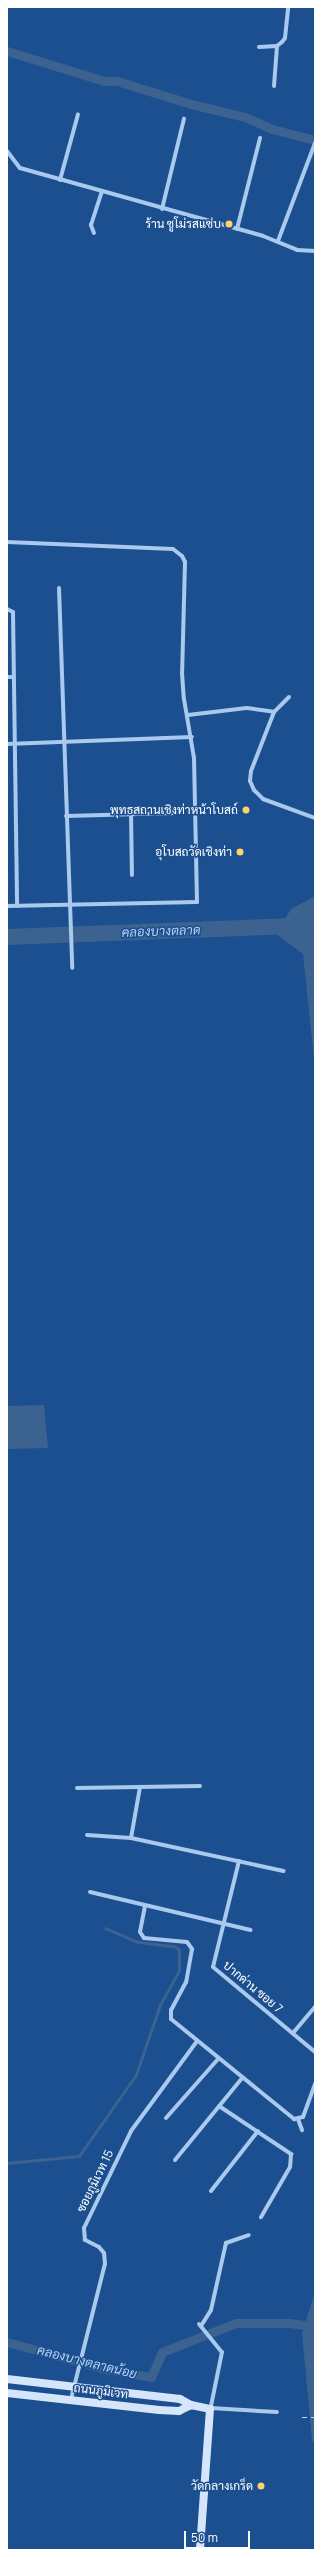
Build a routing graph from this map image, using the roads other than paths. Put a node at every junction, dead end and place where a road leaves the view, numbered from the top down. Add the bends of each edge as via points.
1 (288, 7) edge
2 (259, 46) dead end
3 (277, 46) junction
4 (274, 86) dead end
5 (78, 114) dead end
6 (184, 119) dead end
7 (260, 138) dead end
8 (315, 143) edge
9 (7, 151) edge
10 (60, 180) junction
11 (102, 192) junction
12 (162, 209) junction
13 (237, 229) junction
14 (94, 233) dead end
15 (278, 241) junction
16 (315, 251) edge
17 (7, 542) edge
18 (59, 588) dead end
19 (7, 609) edge
20 (7, 677) edge
21 (14, 677) junction
22 (289, 697) dead end
23 (274, 712) junction
24 (188, 715) junction
25 (192, 737) junction
26 (64, 742) junction
27 (7, 744) edge
28 (15, 744) junction
29 (176, 813) dead end
30 (131, 814) junction
31 (66, 816) junction
32 (315, 818) edge
33 (132, 875) dead end
34 (70, 903) junction
35 (7, 906) edge
36 (16, 906) junction
37 (72, 968) dead end
38 (200, 1786) dead end
39 (140, 1787) junction
40 (77, 1788) dead end
41 (87, 1835) dead end
42 (131, 1838) junction
43 (239, 1862) junction
44 (283, 1871) dead end
45 (90, 1892) dead end
46 (145, 1906) junction
47 (224, 1924) junction
48 (251, 1930) dead end
49 (315, 2007) edge
50 (293, 2033) junction
51 (197, 2041) junction
52 (315, 2052) edge
53 (218, 2059) junction
54 (242, 2078) junction
55 (315, 2084) edge
56 (220, 2106) junction
57 (166, 2118) dead end
58 (298, 2119) junction
59 (302, 2130) dead end
60 (258, 2131) junction
61 (175, 2160) dead end
62 (211, 2191) dead end
63 (261, 2217) dead end
64 (248, 2235) dead end
65 (7, 2379) edge
66 (73, 2387) junction
67 (7, 2392) edge
68 (71, 2399) junction
69 (191, 2405) junction
70 (211, 2408) junction
71 (277, 2412) dead end
72 (200, 2550) edge

1 - 3 street via 285,38
2 - 3 street
3 - 4 street
5 - 10 street
6 - 12 street
7 - 13 street
8 - 15 street
9 - 10 street via 15,158 20,168
10 - 11 street
11 - 12 street
11 - 14 street via 91,225
12 - 13 street
13 - 15 street
15 - 16 street via 304,252
17 - 24 street via 173,549 180,553 185,562 182,673
18 - 26 street
19 - 21 street via 13,612
20 - 21 street
21 - 28 street
22 - 23 street
23 - 24 street via 246,708
23 - 32 street via 251,771 250,781 254,790 263,799
24 - 25 street
25 - 26 street
25 - 34 street via 197,902
26 - 28 street
26 - 31 street
27 - 28 street
28 - 36 street
29 - 30 street
30 - 31 street
30 - 33 street
31 - 34 street
34 - 36 street
34 - 37 street
35 - 36 street
38 - 39 street
39 - 40 street
39 - 42 street
41 - 42 street
42 - 43 street
43 - 44 street
43 - 47 street
45 - 46 street
46 - 47 street
46 - 51 street via 140,1932 144,1938 187,1942 192,1949 186,1982 170,2015
47 - 48 street
47 - 50 street, ปากด่าน ซอย 7 via 213,1967
49 - 50 street
50 - 52 street, ปากด่าน ซอย 7
51 - 53 street
51 - 66 street, ซอยภูมิเวท 15 via 131,2131 84,2228 85,2240 99,2247 104,2253 105,2264
53 - 54 street
53 - 57 street
54 - 56 street
54 - 58 street via 294,2119
55 - 58 street via 303,2117
56 - 60 street
56 - 61 street
58 - 59 street
60 - 62 street
60 - 63 street via 291,2154 290,2167
64 - 70 street via 226,2243 211,2310 200,2325 222,2352
65 - 66 street, ถนนภูมิเวท
66 - 68 street
66 - 69 street, ถนนภูมิเวท via 180,2399
67 - 68 street, ถนนภูมิเวท
68 - 69 street, ถนนภูมิเวท via 179,2411
69 - 70 street, ถนนภูมิเวท
70 - 71 street
70 - 72 street

